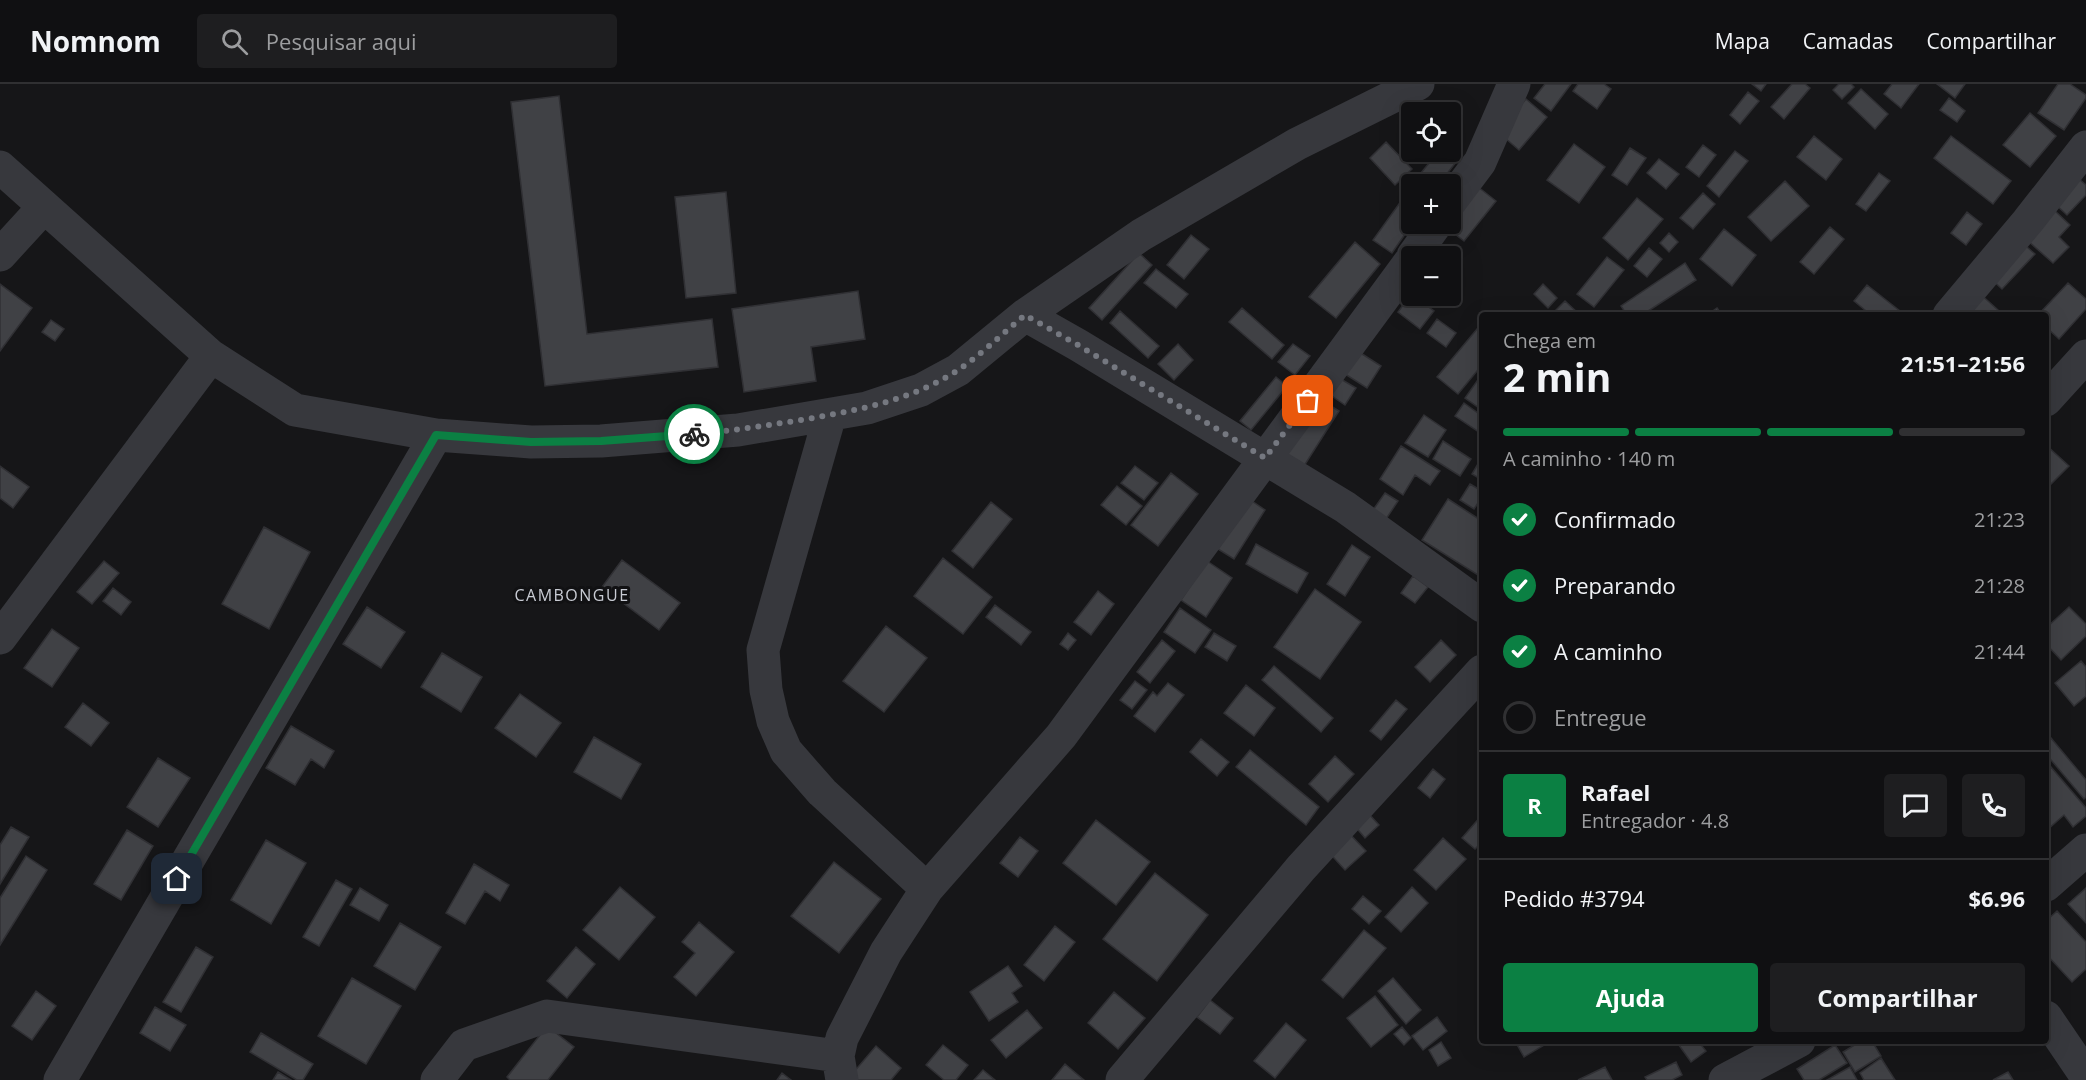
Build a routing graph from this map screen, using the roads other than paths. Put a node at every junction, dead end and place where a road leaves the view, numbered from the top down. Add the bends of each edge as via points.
1 (1418, 84) edge
2 (1514, 84) edge
3 (2086, 147) edge
4 (0, 167) edge
5 (1461, 187) edge
6 (44, 207) junction
7 (0, 255) edge
8 (1401, 273) edge
9 (1952, 312) edge
10 (1025, 315) junction
11 (211, 356) junction
12 (2086, 356) edge
13 (2049, 397) edge
14 (830, 415) junction
15 (436, 435) junction
16 (1265, 458) junction
17 (1479, 604) edge
18 (0, 638) edge
19 (1479, 674) edge
20 (2086, 850) edge
21 (2049, 882) edge
22 (927, 889) junction
23 (2049, 1021) edge
24 (1792, 1044) edge
25 (840, 1068) edge
26 (2086, 1076) edge
27 (60, 1080) edge
28 (437, 1080) edge
29 (1122, 1080) edge
30 (1725, 1080) edge

1 - 10 street via 1297,144 1141,235
2 - 5 street via 1479,162
3 - 9 street
4 - 6 street
6 - 7 street
6 - 11 street
8 - 16 street
10 - 14 street via 958,370 921,390 867,408
10 - 16 street
11 - 15 street via 295,410
11 - 18 street
12 - 13 street
14 - 15 street via 738,430 601,441 531,442
14 - 22 street via 763,650 766,690 773,721 786,751 822,792
15 - 27 street
16 - 17 street via 1345,507
16 - 22 street via 1061,736
19 - 29 street via 1301,868
20 - 21 street
22 - 25 street via 886,952 842,1038
23 - 26 street
24 - 30 street
25 - 28 street via 547,1016 464,1045

